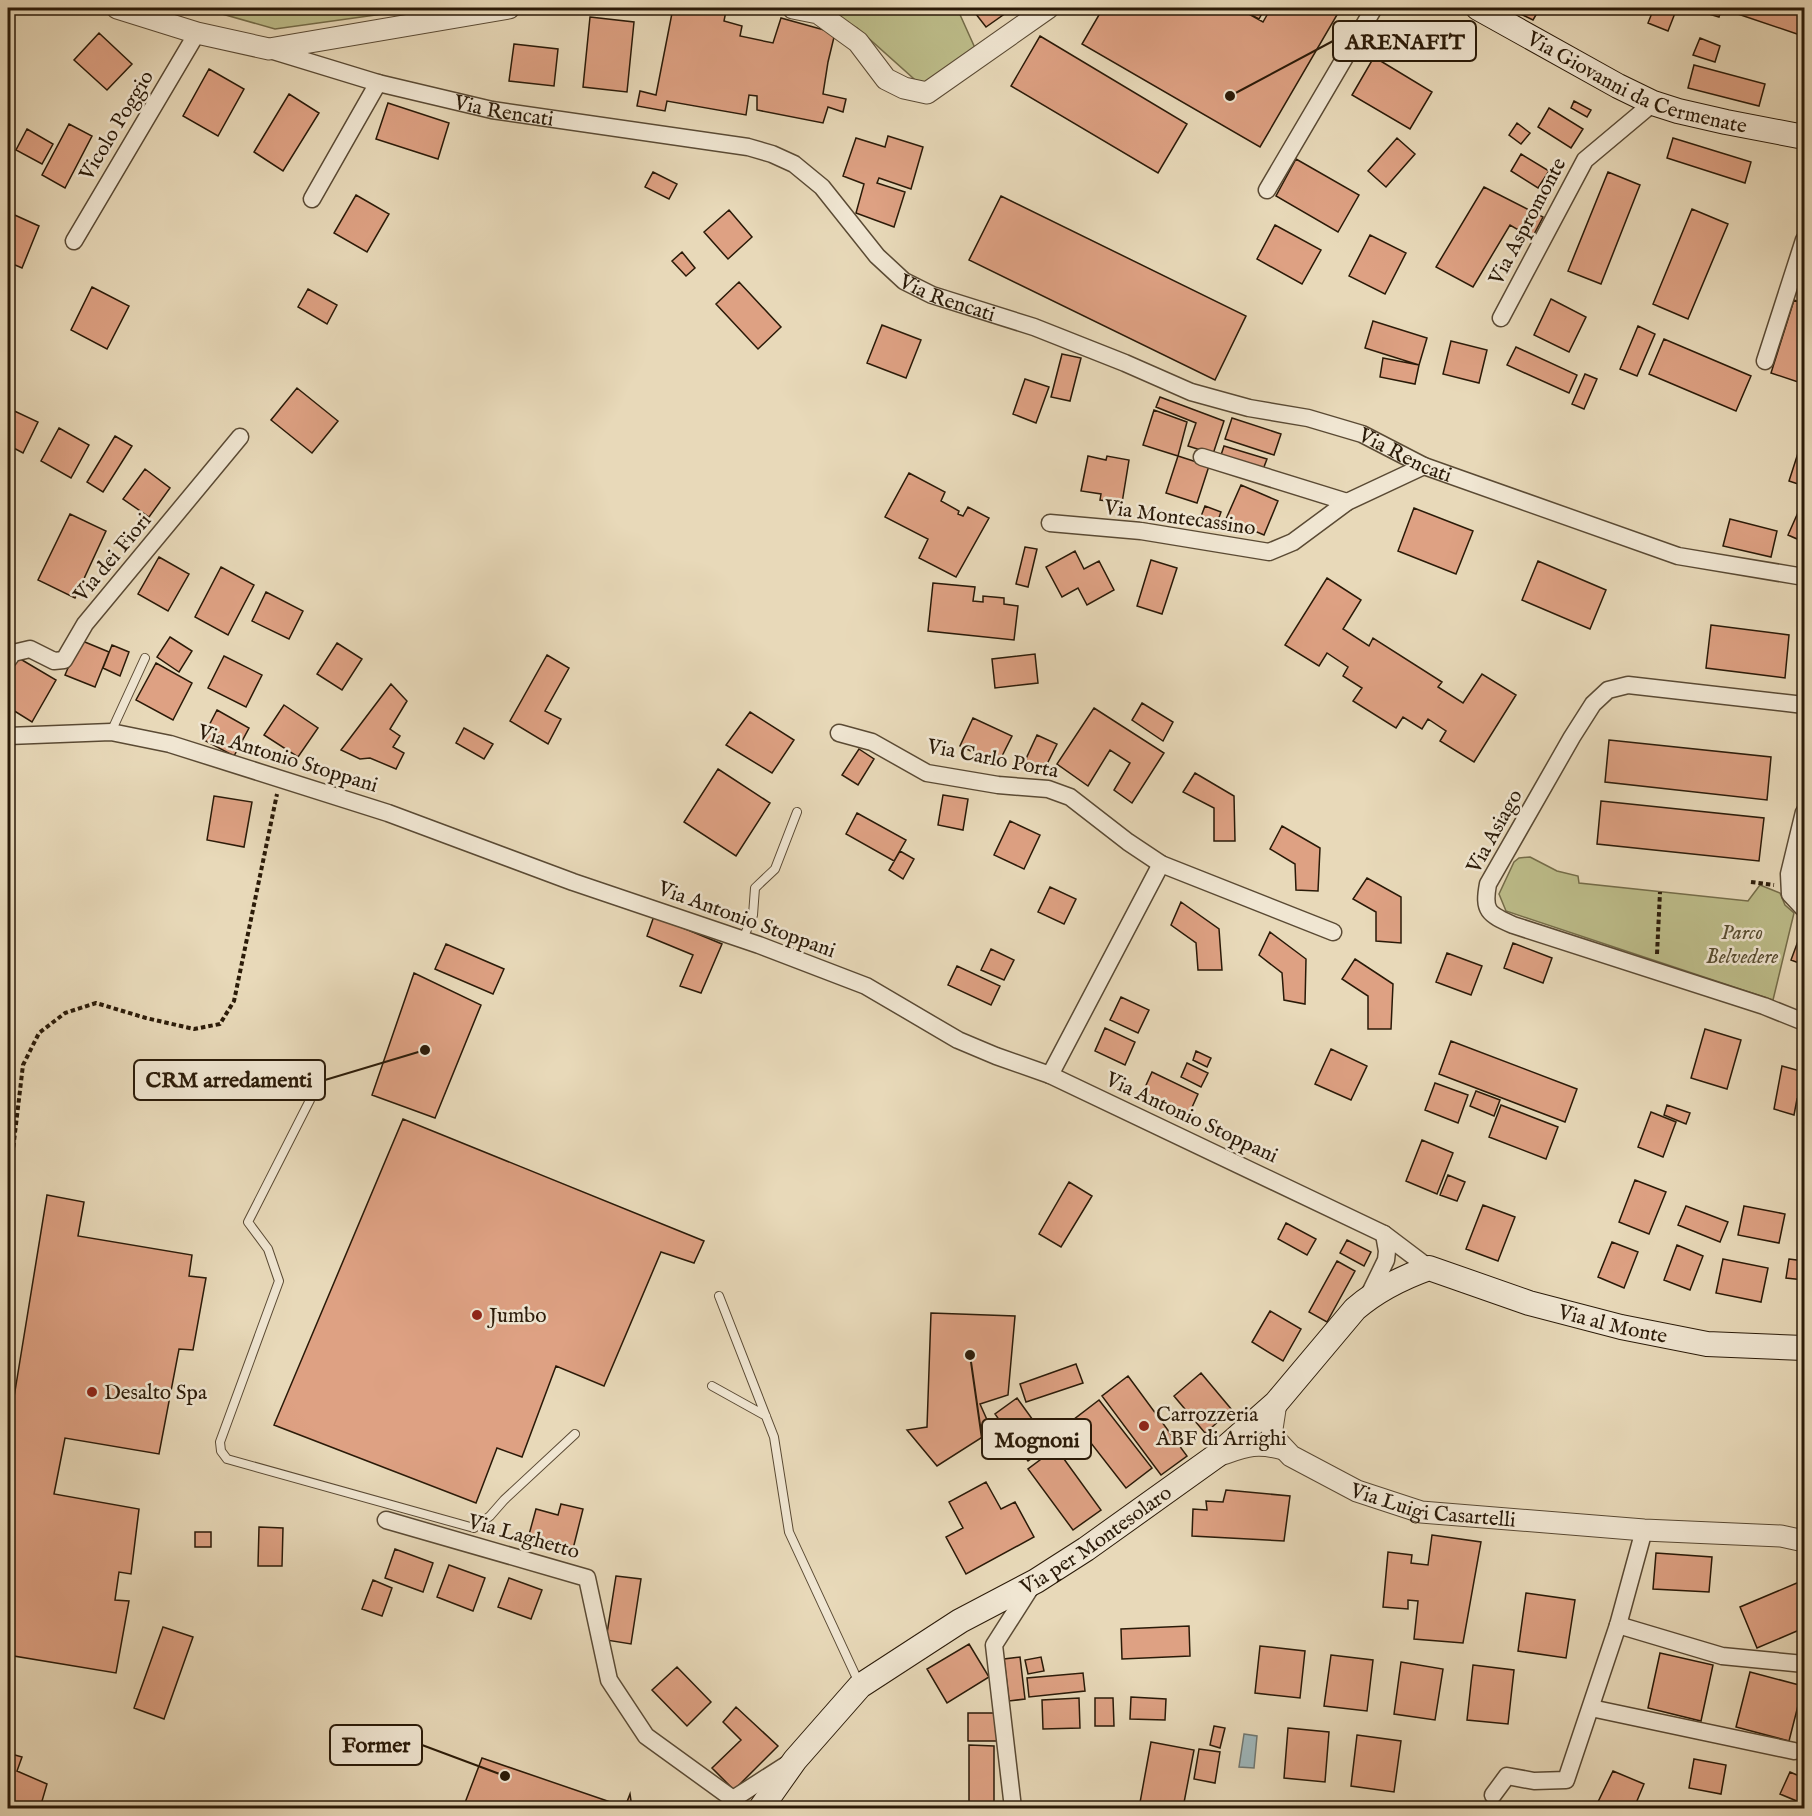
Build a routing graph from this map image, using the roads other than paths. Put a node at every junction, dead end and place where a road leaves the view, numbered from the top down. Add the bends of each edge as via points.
1 (117, 8) edge
2 (509, 8) edge
3 (794, 8) edge
4 (1048, 8) edge
5 (1374, 8) edge
6 (1478, 8) edge
7 (197, 33) junction
8 (269, 50) junction
9 (378, 83) junction
10 (1653, 103) junction
11 (1804, 137) edge
12 (1267, 190) dead end
13 (312, 199) dead end
14 (1804, 240) edge
15 (74, 241) dead end
16 (1501, 318) dead end
17 (1765, 361) dead end
18 (240, 437) dead end
19 (1202, 457) dead end
20 (1424, 466) junction
21 (1347, 502) junction
22 (1050, 523) dead end
23 (1804, 577) edge
24 (145, 658) dead end
25 (8, 660) edge
26 (1804, 705) edge
27 (111, 732) junction
28 (839, 733) dead end
29 (8, 736) edge
30 (797, 812) dead end
31 (1804, 812) edge
32 (1161, 864) junction
33 (1804, 909) edge
34 (1333, 932) dead end
35 (743, 939) junction
36 (1804, 1022) edge
37 (1050, 1075) junction
38 (310, 1100) dead end
39 (1384, 1234) junction
40 (1429, 1268) junction
41 (719, 1296) dead end
42 (1368, 1298) junction
43 (1804, 1348) edge
44 (712, 1386) dead end
45 (1276, 1403) junction
46 (766, 1416) junction
47 (575, 1434) dead end
48 (1283, 1449) junction
49 (1216, 1456) junction
50 (386, 1520) dead end
51 (1644, 1530) junction
52 (1804, 1541) edge
53 (1036, 1581) junction
54 (1618, 1625) junction
55 (1804, 1664) edge
56 (860, 1686) junction
57 (1591, 1708) junction
58 (1794, 1751) dead end
59 (795, 1760) junction
60 (1494, 1795) dead end
61 (761, 1809) edge
62 (1013, 1809) edge

1 - 7 street, Via Rencati
2 - 8 street
3 - 4 street via 818,13 858,42 886,80 927,93
5 - 12 street
6 - 10 main road, Via Giovanni da Cermenate
7 - 8 street, Via Rencati
7 - 15 street, Vicolo Poggio
8 - 9 street, Via Rencati
9 - 13 street
9 - 20 street, Via Rencati via 492,110 748,147 772,154 794,164 822,187 877,256 904,281 932,295 1034,327 1191,392 1362,434
10 - 11 main road, Via Giovanni da Cermenate
10 - 16 street, Via Aspromonte via 1585,160
14 - 17 street
18 - 25 street, Via dei Fiori via 85,624 64,660 54,661 30,649 14,652
19 - 21 street
20 - 21 street, Via Montecassino
20 - 23 street, Via Rencati via 1678,556
21 - 22 street, Via Montecassino via 1293,542 1269,552 1141,531
24 - 27 lane
26 - 36 street, Via Asiago via 1628,684 1608,690 1593,704 1572,737 1488,884 1485,901 1493,916 1513,925
27 - 29 street, Via Antonio Stoppani
27 - 35 street, Via Antonio Stoppani via 170,744 388,813 573,882
28 - 32 street, Via Carlo Porta via 872,742 927,773 1048,789 1070,797
30 - 35 lane via 775,869 755,888 753,915
31 - 33 street via 1789,874 1790,894
32 - 34 street, Via Carlo Porta
32 - 37 street
35 - 37 street, Via Antonio Stoppani via 866,986 958,1040
37 - 39 street, Via Antonio Stoppani
38 - 47 lane via 248,1222 268,1250 279,1281 220,1442 227,1459 474,1528
39 - 40 street, Via Antonio Stoppani
39 - 42 street via 1386,1260
40 - 42 main road, Via per Montesolaro
40 - 43 main road, Via al Monte via 1529,1303 1621,1327 1707,1344
41 - 46 lane
42 - 45 main road, Via per Montesolaro
44 - 46 lane
45 - 48 street via 1272,1428
45 - 49 main road, Via per Montesolaro
46 - 56 lane via 774,1437 789,1532
48 - 49 street via 1251,1445
48 - 51 street, Via Luigi Casartelli via 1357,1491 1421,1512
49 - 53 main road, Via per Montesolaro
50 - 59 street, Via Laghetto via 587,1578 609,1680 646,1736 733,1799
51 - 52 street, Via Luigi Casartelli via 1781,1536
51 - 54 street
53 - 56 main road, Via per Montesolaro via 960,1620
53 - 62 street via 994,1645
54 - 55 street via 1722,1656
54 - 57 street
56 - 59 main road, Via per Montesolaro
57 - 58 street
57 - 60 street via 1566,1780 1534,1781 1508,1776
59 - 61 main road, Via per Montesolaro

